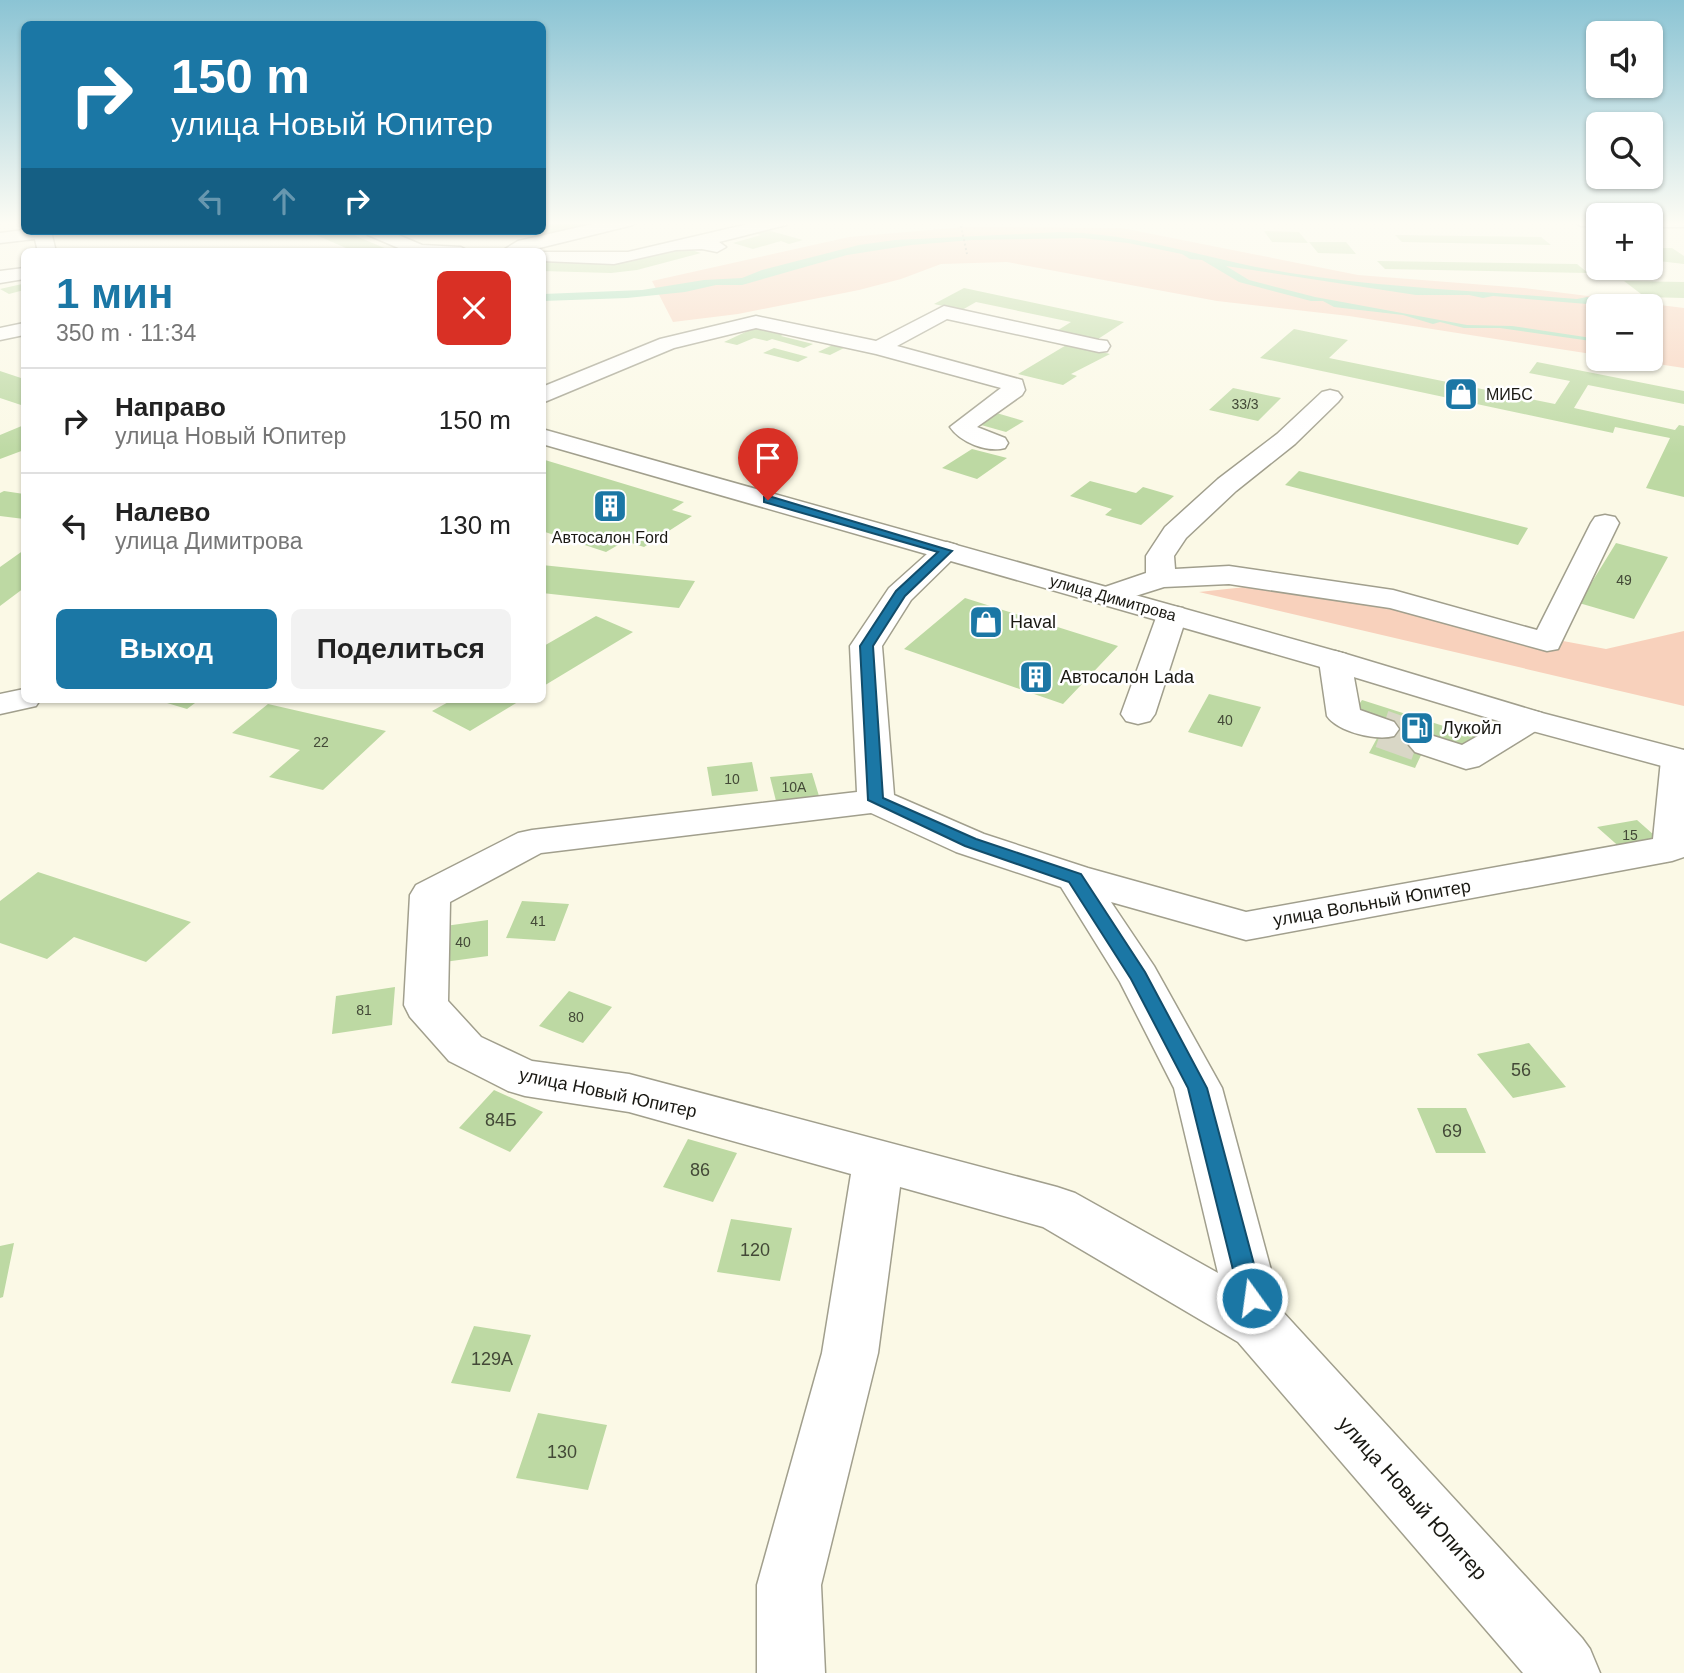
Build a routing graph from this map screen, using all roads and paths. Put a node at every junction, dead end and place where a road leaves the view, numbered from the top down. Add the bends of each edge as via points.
1 (21, 330) edge
2 (0, 334) edge
3 (1098, 346) dead end
4 (879, 348) junction
5 (546, 394) edge
6 (1330, 397) dead end
7 (546, 437) edge
8 (996, 443) dead end
9 (1605, 523) dead end
10 (947, 551) junction
11 (1161, 578) junction
12 (1107, 596) junction
13 (1172, 615) junction
14 (1335, 661) junction
15 (1138, 714) dead end
16 (1530, 720) junction
17 (1382, 729) tunnel mouth
18 (1427, 745) tunnel mouth
19 (1681, 761) edge
20 (876, 800) junction
21 (1678, 854) edge
22 (1075, 878) junction
23 (878, 1161) junction
24 (1258, 1324) junction
25 (791, 1673) edge
26 (1566, 1673) edge

1 - 2 street
3 - 4 street via 944,312
4 - 5 street via 756,322 667,343
4 - 8 street via 1014,385 1014,390 962,427
6 - 11 street via 1175,533 1160,556
7 - 10 street, улица Димитрова
9 - 11 street via 1547,642 1393,599 1229,575
10 - 12 street, улица Димитрова
10 - 20 street via 900,594 866,646
11 - 12 street
12 - 13 street, улица Димитрова
13 - 14 street, улица Димитрова
13 - 15 street
14 - 16 street, улица Димитрова
14 - 17 street via 1344,716
16 - 18 street via 1466,758
16 - 19 street, улица Димитрова
19 - 21 street, улица Вольный Юпитер
20 - 22 street via 970,843
20 - 23 street, улица Новый Юпитер via 532,842 430,895 426,1005 465,1049 525,1078 629,1093
21 - 22 street, улица Вольный Юпитер via 1246,926
22 - 24 street, улица Новый Юпитер via 1139,977 1198,1088
23 - 24 street, улица Новый Юпитер via 1057,1209
23 - 25 street via 850,1353 789,1585
24 - 26 street, улица Новый Юпитер

